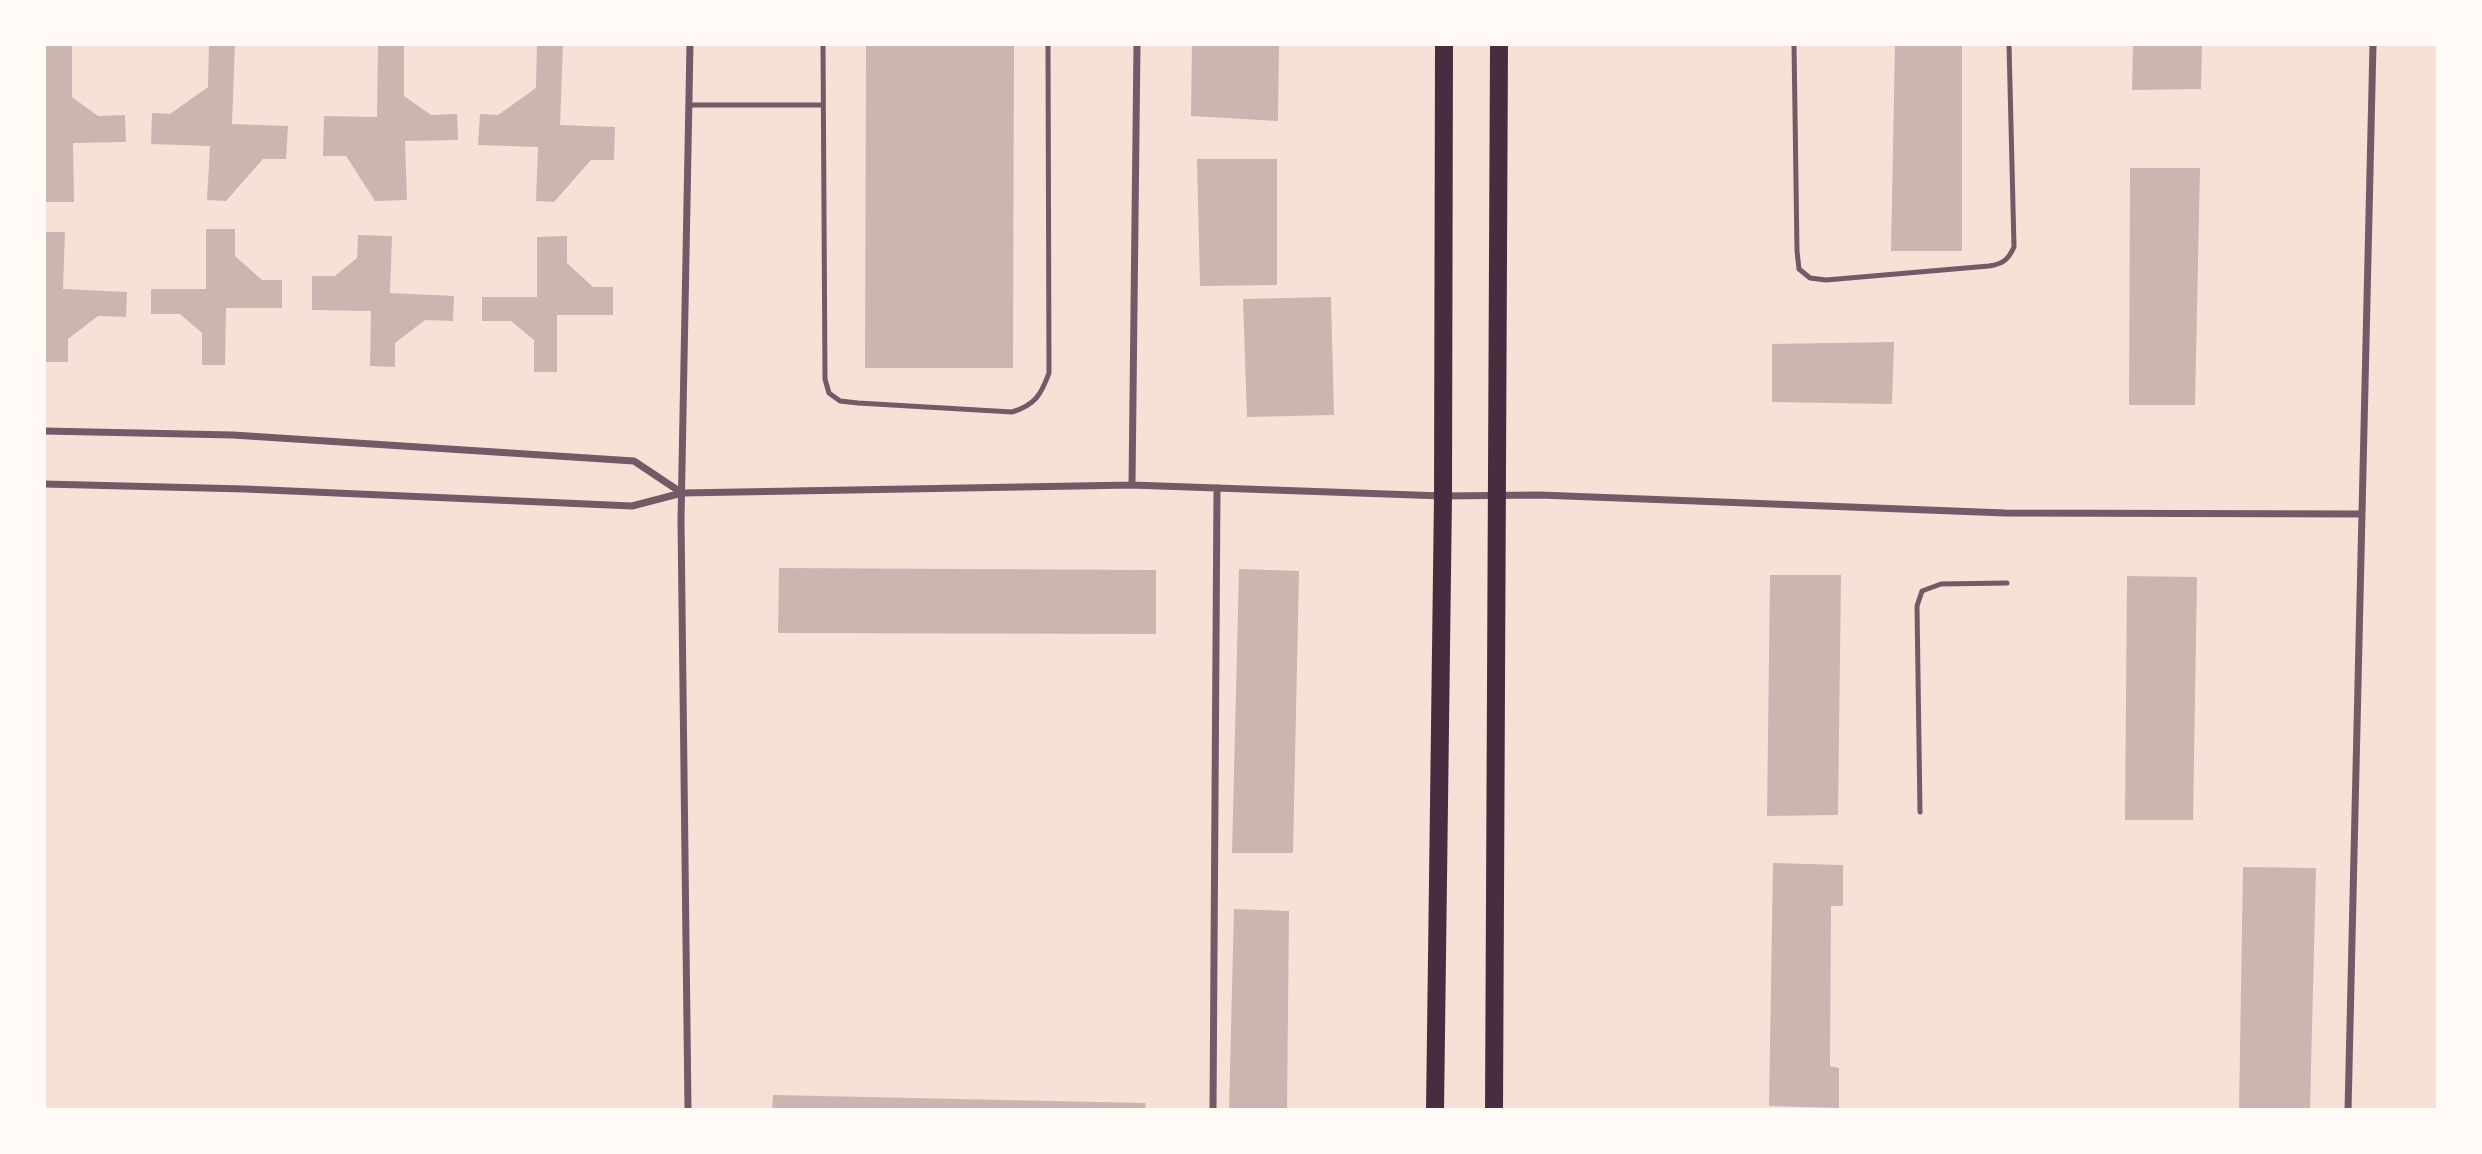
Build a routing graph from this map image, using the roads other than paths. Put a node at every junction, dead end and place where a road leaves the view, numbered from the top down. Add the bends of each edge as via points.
1 (690, 44) edge
2 (823, 44) edge
3 (1048, 44) edge
4 (1137, 44) edge
5 (1444, 44) edge
6 (1499, 44) edge
7 (1794, 44) edge
8 (2009, 44) edge
9 (2373, 44) edge
10 (690, 105) junction
11 (823, 105) junction
12 (44, 431) edge
13 (44, 484) edge
14 (1132, 485) junction
15 (1217, 488) junction
16 (682, 492) junction
17 (1495, 495) junction
18 (1443, 496) junction
19 (2362, 514) junction
20 (2007, 583) dead end
21 (1920, 812) dead end
22 (688, 1110) edge
23 (1213, 1110) edge
24 (1435, 1110) edge
25 (1494, 1110) edge
26 (2348, 1110) edge

1 - 10 street
2 - 11 lane
3 - 11 lane via 1049,373 1041,396 1027,408 1012,412 858,404 840,401 829,393 825,379
4 - 14 street
5 - 18 main road
6 - 17 main road
7 - 8 lane via 1799,269 1810,278 1826,280 1989,267 2010,257 2014,247
9 - 19 street
10 - 11 lane
10 - 16 street
12 - 16 street via 233,435 634,461
13 - 16 street via 632,506
14 - 15 street
14 - 16 street
15 - 18 street
15 - 23 street
16 - 22 street
17 - 18 street
17 - 19 street via 2005,513
17 - 25 main road
18 - 24 main road
19 - 26 street
20 - 21 lane via 1941,584 1922,591 1917,606

